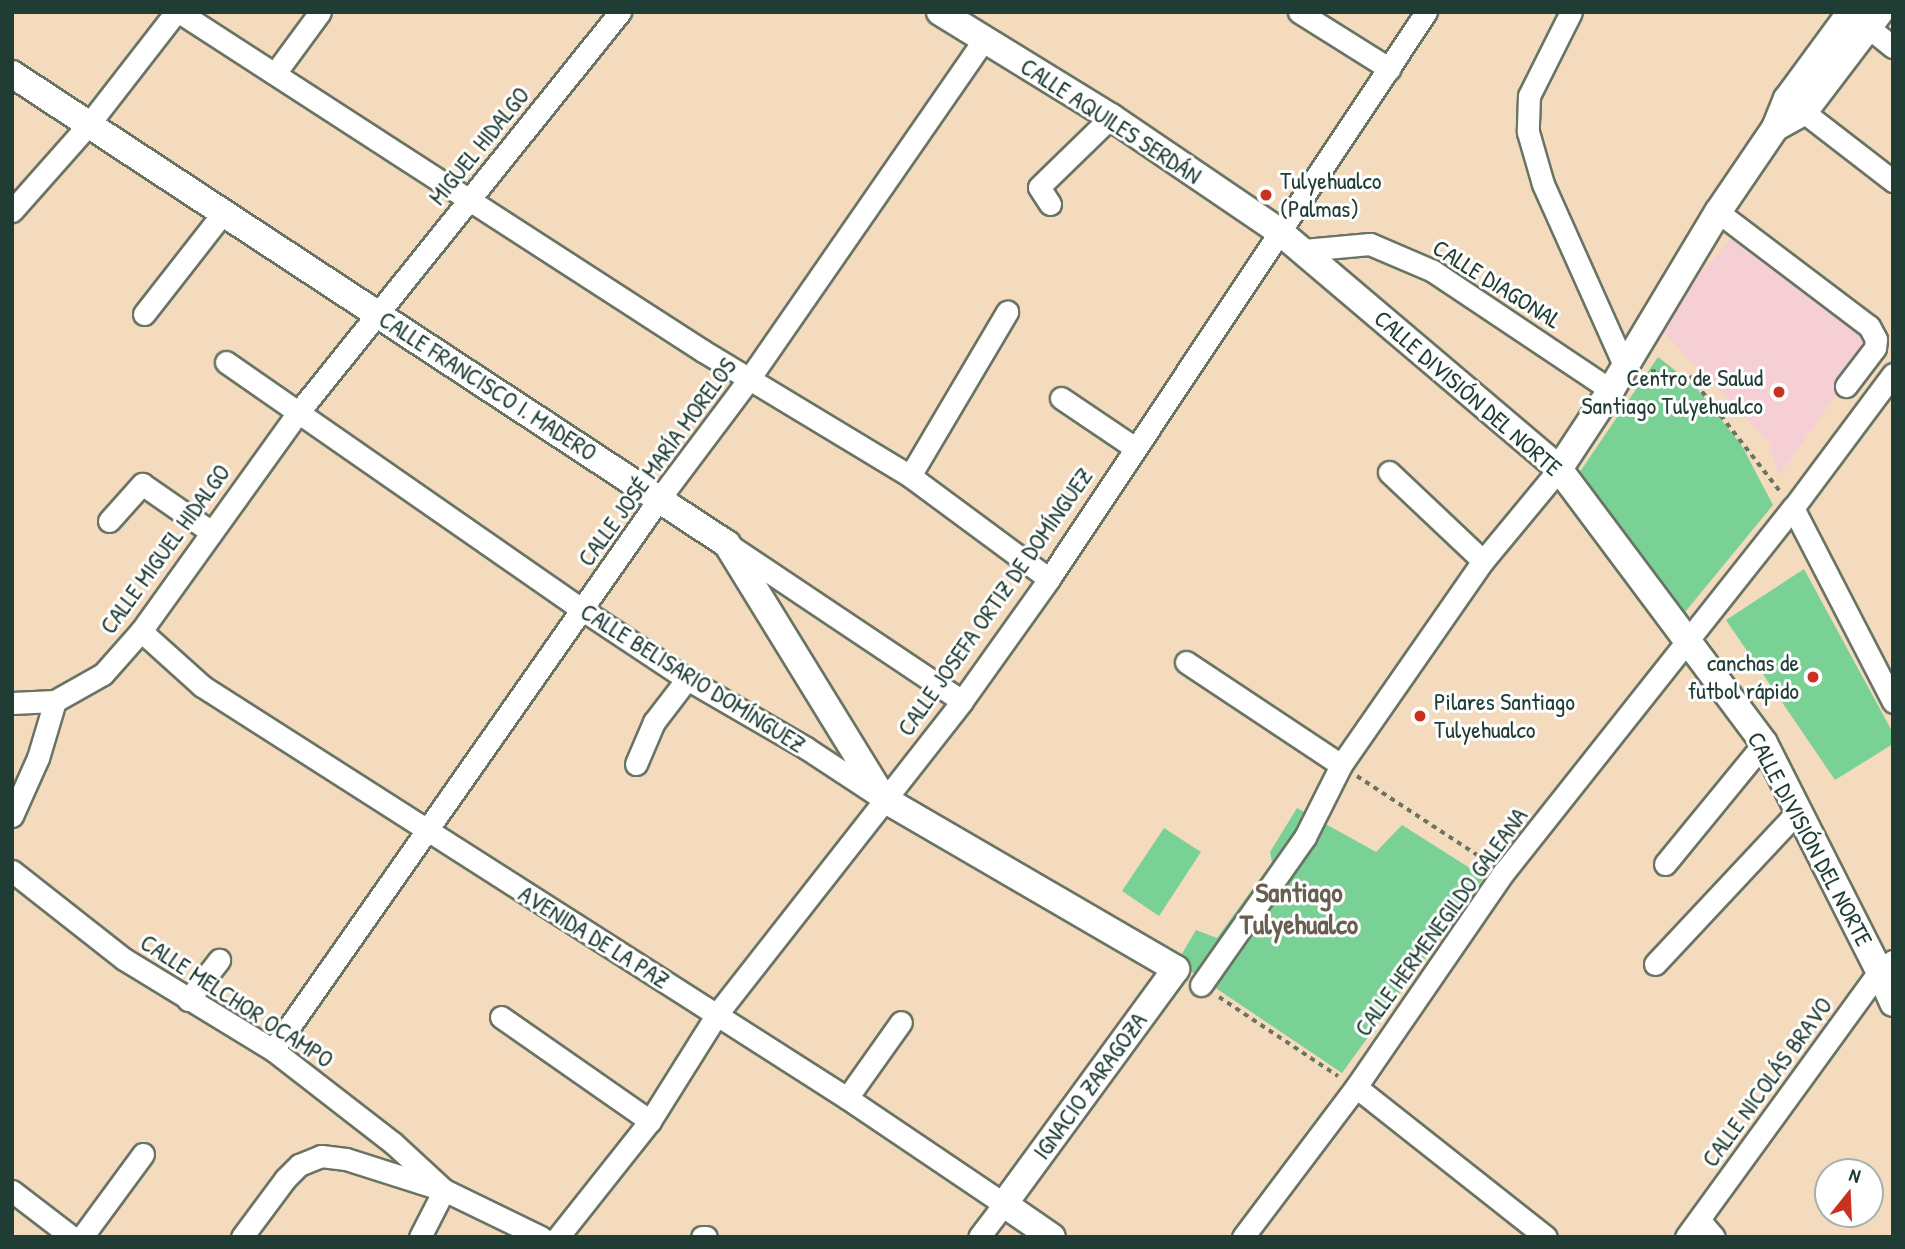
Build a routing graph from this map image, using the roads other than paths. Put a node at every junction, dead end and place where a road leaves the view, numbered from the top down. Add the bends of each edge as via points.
1 (177, 12) edge
2 (320, 12) edge
3 (620, 12) edge
4 (940, 12) edge
5 (1299, 12) edge
6 (1426, 12) edge
7 (1571, 12) edge
8 (1867, 17) edge
9 (984, 39) junction
10 (1893, 47) edge
11 (1390, 69) junction
12 (276, 72) junction
13 (12, 74) edge
14 (1796, 106) junction
15 (1111, 117) junction
16 (89, 124) junction
17 (1893, 181) edge
18 (470, 199) junction
19 (1050, 204) dead end
20 (12, 211) edge
21 (1718, 212) junction
22 (223, 213) junction
23 (1280, 232) junction
24 (1304, 250) junction
25 (1007, 312) dead end
26 (144, 314) dead end
27 (379, 314) junction
28 (226, 362) dead end
29 (1893, 374) edge
30 (1618, 378) junction
31 (750, 379) junction
32 (1846, 386) dead end
33 (1061, 398) dead end
34 (298, 414) junction
35 (1135, 448) junction
36 (1559, 469) junction
37 (1389, 472) dead end
38 (910, 476) junction
39 (659, 499) junction
40 (1793, 508) junction
41 (109, 521) dead end
42 (210, 531) junction
43 (727, 544) junction
44 (1483, 561) junction
45 (1049, 579) junction
46 (583, 610) junction
47 (141, 631) junction
48 (1687, 643) junction
49 (1186, 662) dead end
50 (687, 679) junction
51 (55, 701) junction
52 (962, 701) junction
53 (1893, 702) edge
54 (12, 703) edge
55 (1764, 743) junction
56 (636, 764) dead end
57 (1341, 765) junction
58 (884, 799) junction
59 (1798, 811) junction
60 (12, 816) edge
61 (425, 830) junction
62 (1665, 864) dead end
63 (12, 871) edge
64 (219, 960) dead end
65 (1655, 964) dead end
66 (1886, 966) edge
67 (1176, 969) joint
68 (1201, 985) road end
69 (188, 1000) junction
70 (1893, 1003) edge
71 (717, 1014) junction
72 (501, 1017) dead end
73 (901, 1022) dead end
74 (273, 1050) junction
75 (1356, 1087) junction
76 (847, 1098) junction
77 (650, 1121) junction
78 (143, 1154) dead end
79 (444, 1190) junction
80 (12, 1191) edge
81 (1004, 1203) junction
82 (1700, 1231) edge
83 (72, 1237) edge
84 (82, 1237) edge
85 (242, 1237) edge
86 (420, 1237) edge
87 (541, 1237) edge
88 (558, 1237) edge
89 (979, 1237) edge
90 (1052, 1237) edge
91 (1244, 1237) edge
92 (1546, 1237) edge

1 - 12 street
1 - 16 street
2 - 12 street
3 - 18 street, MIGUEL HIDALGO
4 - 9 main road, CALLE AQUILES SERDÁN
5 - 11 street
6 - 11 street, CALLE JOSEFA ORTIZ DE DOMÍNGUEZ
7 - 30 street via 1529,96 1528,132 1543,184
8 - 10 street
8 - 14 main road
9 - 15 main road, CALLE AQUILES SERDÁN
9 - 31 street, CALLE JOSÉ MARÍA MORELOS
11 - 23 street, CALLE JOSEFA ORTIZ DE DOMÍNGUEZ
12 - 18 street
13 - 16 main road, CALLE FRANCISCO I. MADERO
14 - 17 street
14 - 21 main road via 1775,128
15 - 19 street via 1039,187
15 - 23 main road, CALLE AQUILES SERDÁN
16 - 20 street
16 - 22 main road, CALLE FRANCISCO I. MADERO
18 - 27 street, MIGUEL HIDALGO
18 - 31 street
21 - 30 main road
21 - 32 street via 1869,326 1875,348
22 - 26 street
22 - 27 main road, CALLE FRANCISCO I. MADERO
23 - 24 main road, CALLE DIVISIÓN DEL NORTE
23 - 35 street, CALLE JOSEFA ORTIZ DE DOMÍNGUEZ
24 - 30 street, CALLE DIAGONAL via 1370,244 1433,271
24 - 36 main road, CALLE DIVISIÓN DEL NORTE
25 - 38 street
27 - 34 street, CALLE MIGUEL HIDALGO
27 - 39 main road, CALLE FRANCISCO I. MADERO
28 - 34 street, CALLE BELISARIO DOMÍNGUEZ
29 - 40 street, CALLE HERMENEGILDO GALEANA
30 - 36 main road
31 - 38 street
31 - 39 street, CALLE JOSÉ MARÍA MORELOS
33 - 35 street
34 - 42 street, CALLE MIGUEL HIDALGO
34 - 46 street, CALLE BELISARIO DOMÍNGUEZ
35 - 45 street, CALLE JOSEFA ORTIZ DE DOMÍNGUEZ
36 - 44 street
36 - 48 main road, CALLE DIVISIÓN DEL NORTE
37 - 44 street
38 - 45 street
39 - 43 main road, CALLE FRANCISCO I. MADERO
39 - 46 street, CALLE JOSÉ MARÍA MORELOS
40 - 48 street, CALLE HERMENEGILDO GALEANA
40 - 53 street
41 - 42 street via 142,484
42 - 47 street, CALLE MIGUEL HIDALGO
43 - 52 street, CALLE FRANCISCO I. MADERO
43 - 58 main road
44 - 57 street
45 - 52 street, CALLE JOSEFA ORTIZ DE DOMÍNGUEZ
46 - 50 street, CALLE BELISARIO DOMÍNGUEZ
46 - 61 street, CALLE JOSÉ MARÍA MORELOS
47 - 51 street, CALLE MIGUEL HIDALGO via 103,674
47 - 61 street, AVENIDA DE LA PAZ via 202,685
48 - 55 main road, CALLE DIVISIÓN DEL NORTE
48 - 75 street, CALLE HERMENEGILDO GALEANA via 1504,873
49 - 57 street
50 - 56 street via 654,722
50 - 58 street, CALLE BELISARIO DOMÍNGUEZ
51 - 54 street
51 - 60 street via 38,758
52 - 58 street, CALLE JOSEFA ORTIZ DE DOMÍNGUEZ
55 - 59 main road, CALLE DIVISIÓN DEL NORTE
55 - 62 street
57 - 68 street via 1305,838
58 - 67 main road, CALLE BELISARIO DOMÍNGUEZ
58 - 71 street, CALLE JOSEFA ORTIZ DE DOMÍNGUEZ
59 - 65 street
59 - 66 main road, CALLE DIVISIÓN DEL NORTE
61 - 71 street, AVENIDA DE LA PAZ
61 - 74 street, CALLE JOSÉ MARÍA MORELOS
63 - 69 street, CALLE MELCHOR OCAMPO via 124,959
64 - 69 street
66 - 70 main road, CALLE DIVISIÓN DEL NORTE
66 - 82 street, CALLE NICOLÁS BRAVO
67 - 81 main road, IGNACIO ZARAGOZA
69 - 74 street, CALLE MELCHOR OCAMPO
71 - 76 street, AVENIDA DE LA PAZ
71 - 77 street, CALLE JOSEFA ORTIZ DE DOMÍNGUEZ
72 - 77 street
73 - 76 street
74 - 79 street, CALLE MELCHOR OCAMPO via 393,1143
75 - 91 street, CALLE HERMENEGILDO GALEANA
75 - 92 street
76 - 81 street, AVENIDA DE LA PAZ
77 - 88 street, CALLE JOSEFA ORTIZ DE DOMÍNGUEZ
78 - 84 street
79 - 85 street via 346,1159 321,1156 299,1165 285,1179
79 - 86 street
79 - 87 street, CALLE MELCHOR OCAMPO
80 - 83 street
81 - 89 street
81 - 90 main road, AVENIDA DE LA PAZ

